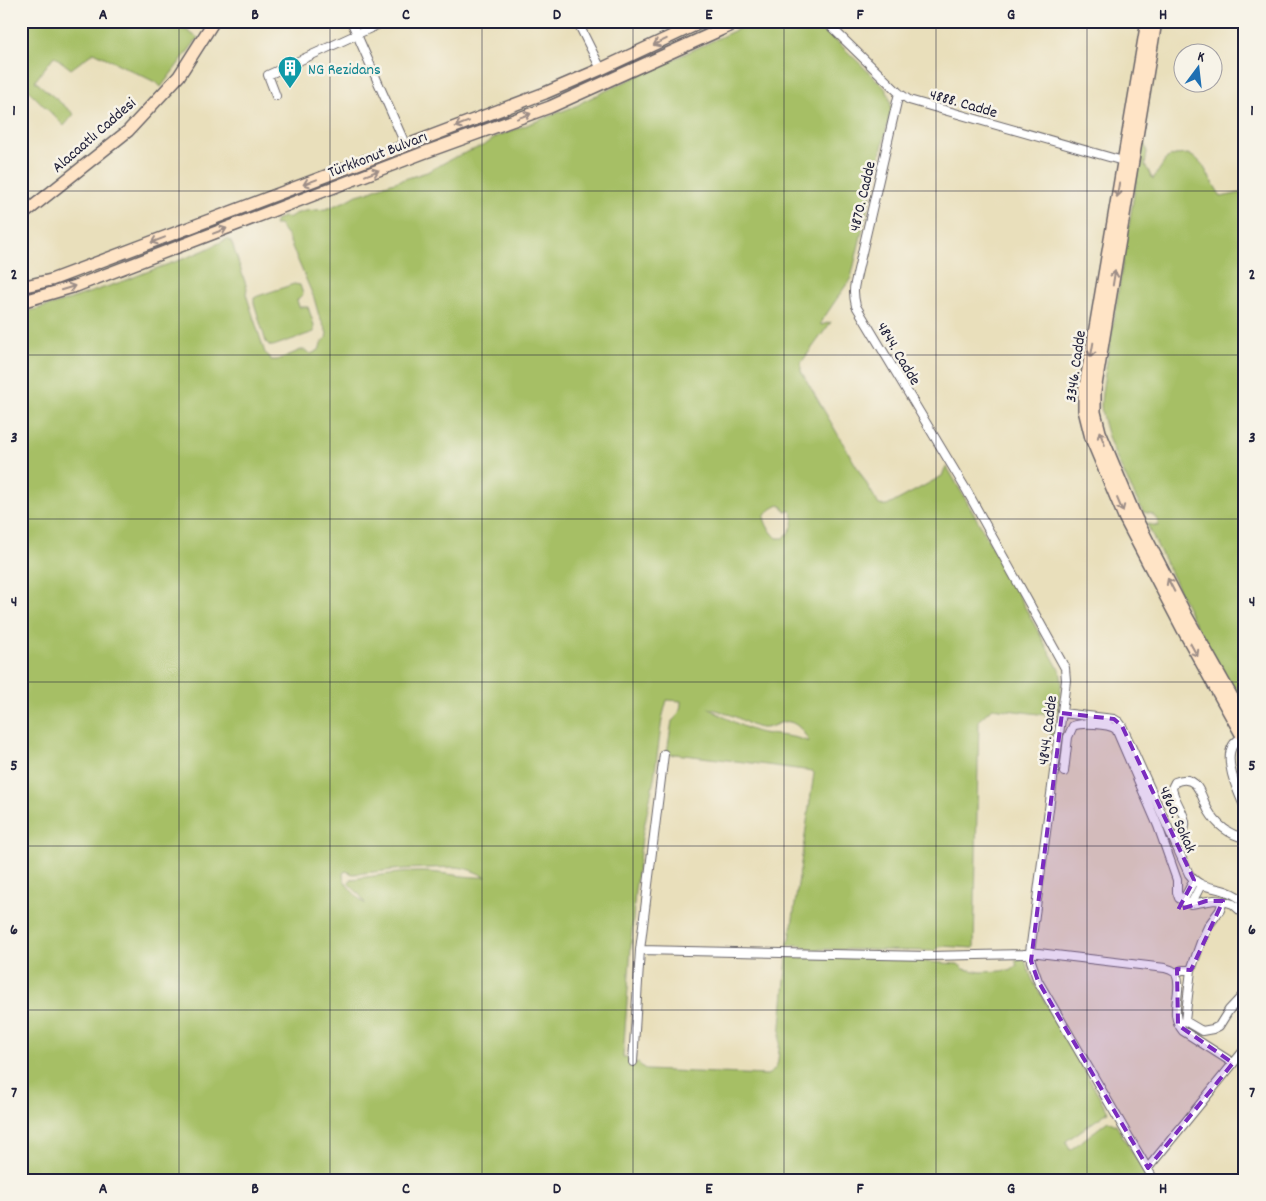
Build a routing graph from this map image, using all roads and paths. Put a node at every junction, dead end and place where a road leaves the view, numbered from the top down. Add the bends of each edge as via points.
1 (214, 21) edge
2 (351, 21) edge
3 (386, 21) edge
4 (577, 21) edge
5 (704, 21) edge
6 (740, 21) edge
7 (825, 21) edge
8 (1147, 21) edge
9 (1156, 21) edge
10 (356, 34) junction
11 (601, 69) junction
12 (899, 94) junction
13 (276, 96) dead end
14 (406, 146) junction
15 (1123, 161) junction
16 (21, 216) edge
17 (21, 288) edge
18 (21, 302) edge
19 (856, 306) joint
20 (1062, 713) junction
21 (1245, 720) edge
22 (1244, 739) edge
23 (664, 754) dead end
24 (1064, 772) dead end
25 (1245, 808) edge
26 (1245, 838) edge
27 (1173, 839) junction
28 (1194, 880) junction
29 (1201, 884) junction
30 (1183, 900) junction
31 (1223, 901) junction
32 (1245, 903) edge
33 (1192, 904) junction
34 (1245, 915) edge
35 (640, 950) junction
36 (1030, 952) junction
37 (1191, 970) junction
38 (1176, 973) junction
39 (1245, 994) edge
40 (1245, 1049) edge
41 (633, 1062) dead end
42 (1233, 1063) junction
43 (1148, 1168) junction
44 (1154, 1180) edge

1 - 16 street, Alacaatlı Caddesi via 179,76 128,131
2 - 10 street
3 - 10 street
4 - 11 street
5 -> 11 street, Türkkonut Bulvarı
18 -> 6 street, Türkkonut Bulvarı via 76,286 550,107
7 - 12 street, 4888. Cadde
8 - 15 street, 3346. Cadde
21 -> 9 street, 3346. Cadde via 1136,518 1100,432 1095,412 1095,391
10 - 13 street via 268,74
10 - 14 street
11 -> 14 street, Türkkonut Bulvarı
12 - 15 street, 4888. Cadde via 914,102
12 - 19 street, 4870. Cadde via 855,283
14 -> 17 street, Türkkonut Bulvarı via 51,280
15 -> 22 street, 3346. Cadde via 1084,393 1086,420 1090,438 1125,519
19 - 20 street, 4844. Cadde via 967,491 1065,668
20 - 27 street, 4860. Sokak via 1119,722
20 - 36 street, 4844. Cadde
22 - 25 street via 1234,744 1230,764
23 - 35 street
24 - 30 street via 1068,736 1073,726 1111,726 1116,729 1158,826 1177,880 1179,898
26 - 27 street via 1224,829 1208,810 1196,785 1183,780 1175,782 1172,788 1185,826
27 - 28 street, 4860. Sokak
28 - 29 street
28 - 30 street
29 - 32 street via 1229,892
29 - 33 street
30 - 33 street
31 - 33 street
31 - 34 street via 1233,904
31 - 37 street via 1201,942
35 - 36 street via 929,956
35 - 41 street
36 - 38 street via 1165,968
36 - 43 street, 4844. Cadde via 1038,981
37 - 38 street
37 - 39 street via 1185,1021 1202,1031 1219,1026
38 - 42 street via 1178,1026
40 - 42 street
42 - 43 street
43 - 44 street, 4844. Cadde

